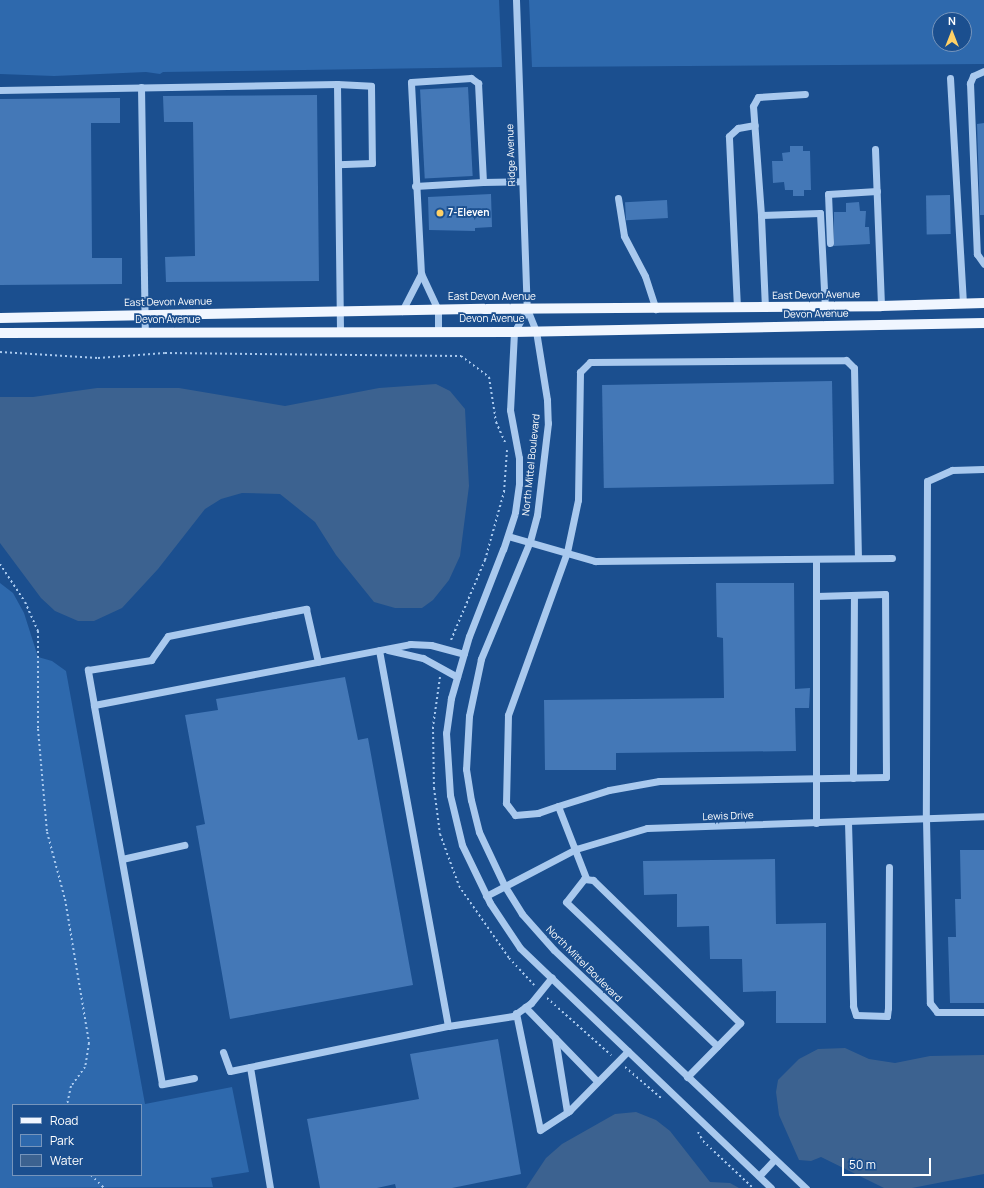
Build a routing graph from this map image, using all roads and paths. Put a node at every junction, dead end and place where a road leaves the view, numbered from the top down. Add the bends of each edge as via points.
1 (516, 0) edge
2 (984, 71) edge
3 (950, 78) dead end
4 (337, 84) junction
5 (141, 87) junction
6 (0, 90) edge
7 (805, 94) dead end
8 (755, 125) junction
9 (875, 149) dead end
10 (338, 164) junction
11 (522, 181) junction
12 (483, 182) junction
13 (415, 186) junction
14 (877, 191) junction
15 (618, 198) dead end
16 (761, 215) junction
17 (830, 243) dead end
18 (984, 264) edge
19 (421, 274) junction
20 (963, 303) junction
21 (984, 303) edge
22 (882, 306) junction
23 (825, 307) junction
24 (737, 308) junction
25 (765, 308) junction
26 (526, 309) junction
27 (656, 309) junction
28 (438, 310) junction
29 (402, 311) junction
30 (339, 312) junction
31 (145, 314) junction
32 (0, 318) edge
33 (984, 323) edge
34 (438, 330) junction
35 (340, 331) junction
36 (536, 331) junction
37 (145, 332) junction
38 (514, 332) junction
39 (0, 333) edge
40 (984, 469) edge
41 (508, 536) junction
42 (530, 541) junction
43 (567, 552) junction
44 (858, 558) junction
45 (892, 558) dead end
46 (816, 559) junction
47 (0, 564) edge
48 (854, 595) junction
49 (816, 596) junction
50 (382, 650) junction
51 (464, 654) junction
52 (318, 662) junction
53 (456, 677) junction
54 (94, 705) junction
55 (818, 778) junction
56 (854, 778) junction
57 (558, 806) junction
58 (984, 816) edge
59 (926, 819) junction
60 (816, 822) junction
61 (848, 822) junction
62 (184, 845) dead end
63 (576, 849) junction
64 (122, 859) junction
65 (889, 867) dead end
66 (586, 878) junction
67 (504, 885) junction
68 (486, 896) junction
69 (552, 977) junction
70 (525, 1007) junction
71 (984, 1012) edge
72 (516, 1013) junction
73 (448, 1026) junction
74 (555, 1038) junction
75 (717, 1046) junction
76 (628, 1051) junction
77 (223, 1052) dead end
78 (250, 1067) junction
79 (687, 1077) junction
80 (194, 1078) dead end
81 (597, 1081) junction
82 (66, 1104) edge
83 (567, 1112) junction
84 (774, 1160) junction
85 (92, 1176) edge
86 (759, 1176) junction
87 (104, 1188) edge
88 (270, 1188) edge
89 (771, 1188) edge
90 (806, 1188) edge

1 - 11 street, Ridge Avenue
2 - 18 street via 973,76 970,83 978,254
3 - 20 street
4 - 5 street
4 - 10 street
4 - 10 street via 371,86 372,163
5 - 6 street
5 - 31 street
7 - 8 street via 758,98 753,106
8 - 16 street
8 - 24 street via 738,128 729,136
9 - 14 street
10 - 30 street
11 - 12 street
11 - 26 street, Ridge Avenue
12 - 13 street
12 - 13 street via 478,83 471,78 410,82
13 - 19 street
14 - 17 street via 828,194
14 - 22 street
15 - 27 street via 624,236 645,276
16 - 23 street via 820,213
16 - 25 street
19 - 28 street
19 - 29 street
20 - 21 main road, East Devon Avenue
20 - 22 main road, East Devon Avenue
22 - 23 main road, East Devon Avenue
23 - 25 main road, East Devon Avenue
24 - 25 main road, East Devon Avenue
24 - 27 main road, East Devon Avenue
26 - 27 main road, East Devon Avenue
26 - 28 main road, East Devon Avenue
26 - 36 street, North Mittel Boulevard
26 - 38 street, North Mittel Boulevard
28 - 29 main road, East Devon Avenue
28 - 34 street
29 - 30 main road, East Devon Avenue
30 - 31 main road, East Devon Avenue
30 - 35 street
31 - 32 main road, East Devon Avenue
31 - 37 street
33 - 36 main road, Devon Avenue
34 - 35 main road, Devon Avenue
34 - 38 main road, Devon Avenue
35 - 37 main road, Devon Avenue
36 - 38 main road, Devon Avenue
36 - 42 street, North Mittel Boulevard via 548,423 537,515
37 - 39 main road, Devon Avenue
38 - 41 street, North Mittel Boulevard via 510,410 519,458 519,484
40 - 59 street via 952,470 927,481
41 - 42 street
41 - 51 street, North Mittel Boulevard
42 - 43 street
42 - 67 street, North Mittel Boulevard via 481,658 468,716 466,769 471,800 480,832
43 - 44 street via 578,500 580,372 590,362 846,360 854,368
43 - 46 street via 595,561
43 - 57 street via 508,715 506,803 515,815 538,813
44 - 45 street
44 - 46 street
46 - 49 street
47 - 82 path via 25,602 38,631 38,729 47,832 65,898 90,1043 85,1067 71,1086
48 - 49 street
48 - 56 street
48 - 56 street via 885,594 886,777
49 - 55 street
50 - 51 street via 410,644 431,645
50 - 52 street
50 - 53 street via 423,658
50 - 73 street
51 - 53 street, North Mittel Boulevard
52 - 54 street
52 - 54 street via 306,609 168,636 151,660 88,670
53 - 68 street, North Mittel Boulevard via 446,733 450,795 462,845
54 - 64 street
55 - 56 street
55 - 57 street via 659,782 609,790
55 - 60 street
57 - 63 street
58 - 59 street, Lewis Drive
59 - 61 street, Lewis Drive
59 - 71 street via 930,1003 937,1012
60 - 61 street, Lewis Drive
60 - 63 street, Lewis Drive via 647,828
61 - 65 street via 853,1006 856,1015 887,1016
62 - 64 street
63 - 66 street
63 - 67 street, Lewis Drive
64 - 80 street via 162,1084
66 - 75 street via 566,902
66 - 75 street via 593,880 740,1023
67 - 68 street, Lewis Drive
67 - 79 street, North Mittel Boulevard via 522,914 554,950
68 - 69 street, North Mittel Boulevard via 520,948
69 - 70 street
69 - 76 street, North Mittel Boulevard
70 - 72 street
70 - 74 street
72 - 73 street via 513,1016
72 - 83 street via 540,1130
73 - 78 street
74 - 81 street
74 - 83 street
75 - 79 street
76 - 81 street
76 - 86 street, North Mittel Boulevard
77 - 78 street via 230,1071
78 - 88 street
79 - 84 street, North Mittel Boulevard
81 - 83 street
84 - 86 street
84 - 90 street, North Mittel Boulevard
85 - 87 path
86 - 89 street, North Mittel Boulevard

